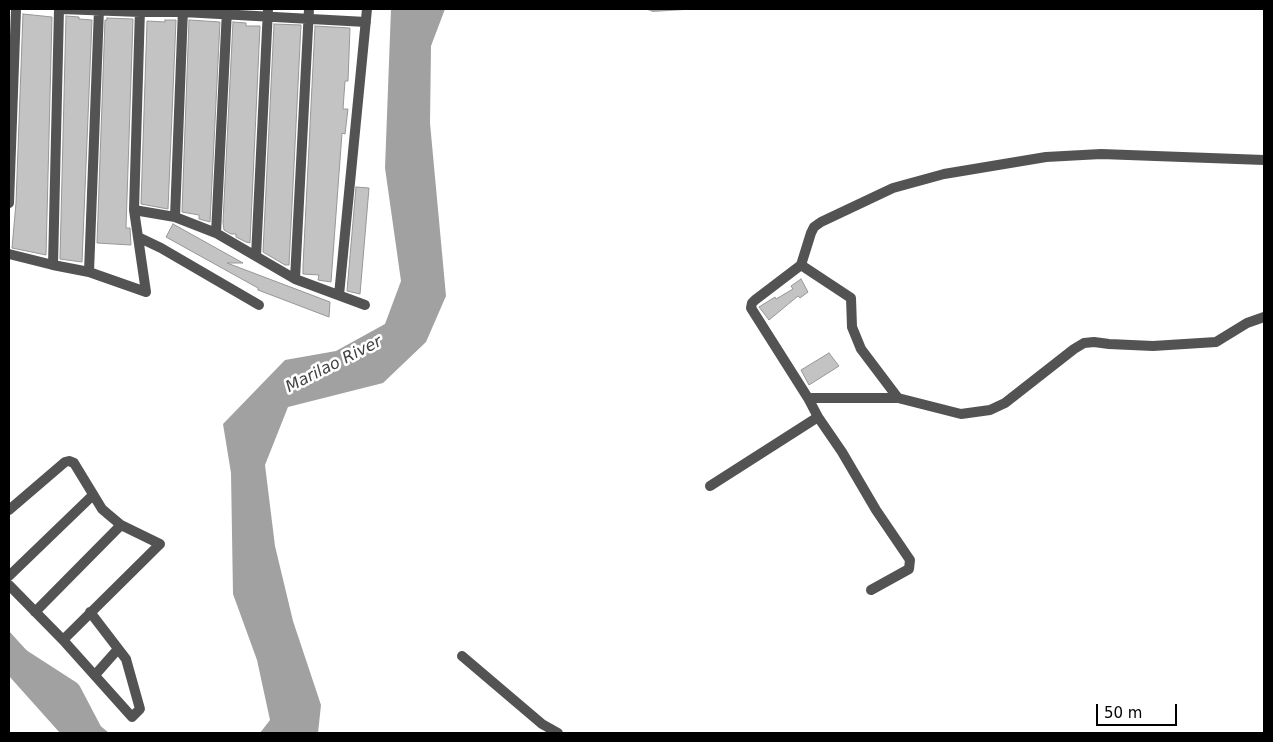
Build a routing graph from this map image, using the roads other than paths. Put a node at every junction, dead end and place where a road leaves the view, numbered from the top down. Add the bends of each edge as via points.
1 (16, 9) edge
2 (60, 9) edge
3 (367, 9) edge
4 (99, 10) edge
5 (140, 10) edge
6 (183, 10) edge
7 (227, 12) edge
8 (268, 13) edge
9 (309, 14) edge
10 (366, 22) junction
11 (1264, 160) edge
12 (9, 203) edge
13 (134, 210) junction
14 (175, 217) junction
15 (216, 233) junction
16 (138, 237) junction
17 (9, 254) edge
18 (256, 256) junction
19 (53, 265) junction
20 (801, 265) junction
21 (89, 272) junction
22 (295, 279) junction
23 (339, 295) junction
24 (259, 305) dead end
25 (365, 305) dead end
26 (1264, 317) edge
27 (808, 398) junction
28 (898, 398) junction
29 (818, 417) junction
30 (710, 486) dead end
31 (93, 495) junction
32 (9, 510) edge
33 (121, 525) junction
34 (9, 576) edge
35 (9, 585) edge
36 (871, 590) dead end
37 (35, 612) junction
38 (90, 612) junction
39 (63, 640) junction
40 (118, 649) junction
41 (462, 656) dead end
42 (95, 676) junction
43 (558, 733) edge

1 - 12 street
2 - 4 street
2 - 19 street
3 - 10 street
4 - 5 street
4 - 21 street
5 - 6 street
5 - 13 street
6 - 7 street
6 - 14 street
7 - 8 street
7 - 15 street
8 - 9 street
8 - 18 street
9 - 10 street
9 - 22 street
10 - 23 street
11 - 20 street via 1101,154 1046,157 944,174 893,188 821,222 811,232
13 - 14 street
13 - 16 street
14 - 15 street
15 - 18 street
16 - 21 street via 146,292
16 - 24 street
17 - 19 street
18 - 22 street
19 - 21 street
20 - 27 street via 755,300 751,308
20 - 28 street via 851,298 852,327 861,349
22 - 23 street
23 - 25 street
26 - 28 street via 1247,323 1216,342 1153,346 1084,343 1005,403 990,410 961,414
27 - 28 street
27 - 29 street
29 - 30 street
29 - 36 street via 910,560 909,569
31 - 32 street via 74,463 69,461
31 - 33 street via 102,509
31 - 34 street
33 - 37 street
33 - 38 street via 160,544
35 - 37 street
37 - 39 street
38 - 39 street
38 - 40 street
39 - 42 street
40 - 42 street
40 - 42 street via 126,659 140,709 132,718
41 - 43 street via 542,724

